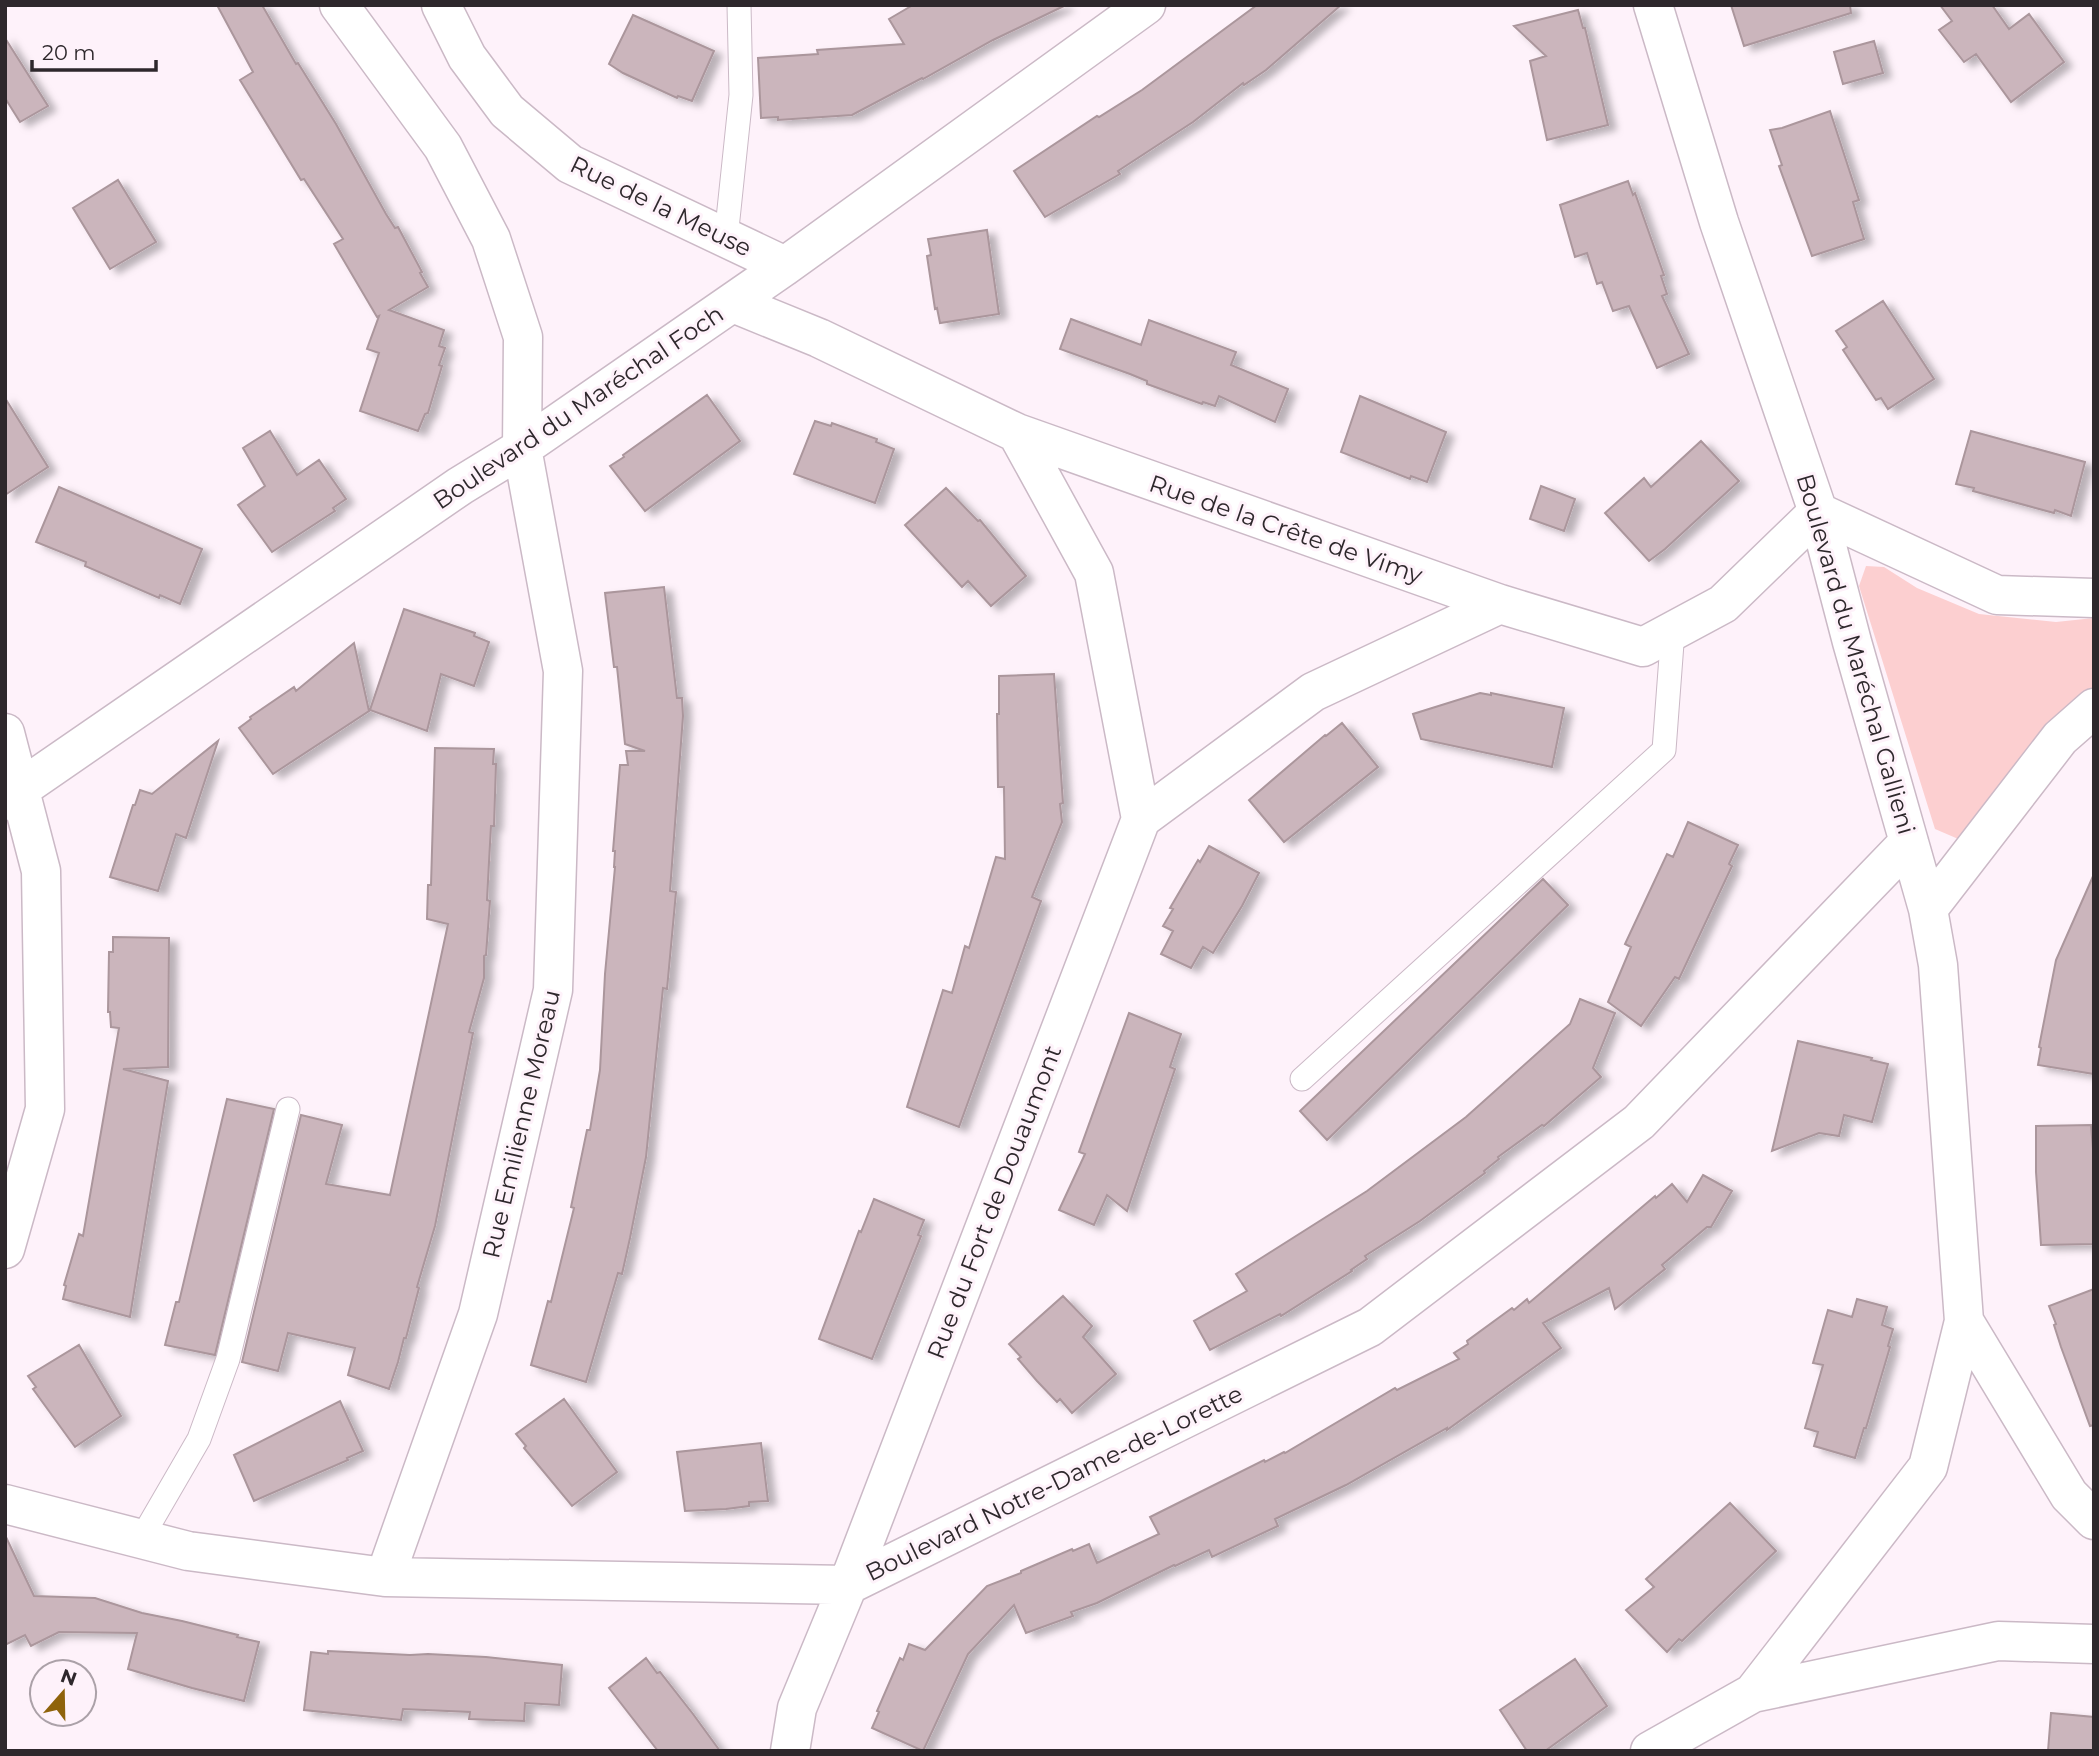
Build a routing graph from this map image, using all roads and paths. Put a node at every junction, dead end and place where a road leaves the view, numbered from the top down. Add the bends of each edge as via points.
1 (339, 5) edge
2 (441, 5) edge
3 (739, 5) edge
4 (1146, 5) edge
5 (1653, 5) edge
6 (726, 238) junction
7 (786, 266) junction
8 (733, 303) junction
9 (1017, 433) junction
10 (522, 448) junction
11 (1818, 512) junction
12 (2094, 598) edge
13 (1500, 604) junction
14 (1673, 630) junction
15 (2094, 708) edge
16 (5, 733) edge
17 (12, 795) edge
18 (1141, 819) junction
19 (1909, 842) junction
20 (1928, 909) junction
21 (1302, 1079) dead end
22 (288, 1109) dead end
23 (5, 1249) edge
24 (1964, 1321) junction
25 (5, 1504) edge
26 (2094, 1520) edge
27 (141, 1539) junction
28 (385, 1577) junction
29 (848, 1584) junction
30 (2094, 1644) edge
31 (1753, 1693) junction
32 (790, 1751) edge
33 (1650, 1751) edge

1 - 10 street via 443,147 491,239 523,337
2 - 6 street, Rue de la Meuse via 467,57 507,111 570,164
3 - 6 lane via 741,95
4 - 7 street, Boulevard du Maréchal Foch
5 - 11 street, Boulevard du Maréchal Gallieni via 1719,222
6 - 7 street, Rue de la Meuse
7 - 8 street, Boulevard du Maréchal Foch
8 - 9 street, Rue de la Crête de Vimy via 819,338
8 - 10 street, Boulevard du Maréchal Foch
9 - 13 street, Rue de la Crête de Vimy
9 - 18 street via 1094,573
10 - 17 street, Boulevard du Maréchal Foch via 448,494
10 - 28 street, Rue Emilienne Moreau via 563,671 553,990 478,1314
11 - 12 street via 1997,595
11 - 14 street, Rue de la Crête de Vimy via 1724,604
11 - 19 street, Boulevard du Maréchal Gallieni
13 - 14 street, Rue de la Crête de Vimy via 1643,647
13 - 18 street via 1313,692
14 - 21 lane via 1664,750
15 - 20 street via 2060,738
16 - 17 street
17 - 23 street via 41,871 45,1109
18 - 29 street, Rue du Fort de Douaumont
19 - 20 street, Boulevard du Maréchal Gallieni
19 - 29 street, Boulevard Notre-Dame-de-Lorette via 1639,1122 1370,1327
20 - 24 street, Boulevard du Maréchal Gallieni via 1938,965
22 - 27 lane via 229,1359 200,1439
24 - 26 street via 2068,1495
24 - 31 street via 1928,1467
25 - 27 street, Boulevard Notre-Dame-de-Lorette
27 - 28 street, Boulevard Notre-Dame-de-Lorette via 188,1551
28 - 29 street, Boulevard Notre-Dame-de-Lorette
29 - 32 street, Rue du Fort de Douaumont via 797,1708
30 - 31 street via 1998,1641
31 - 33 street

